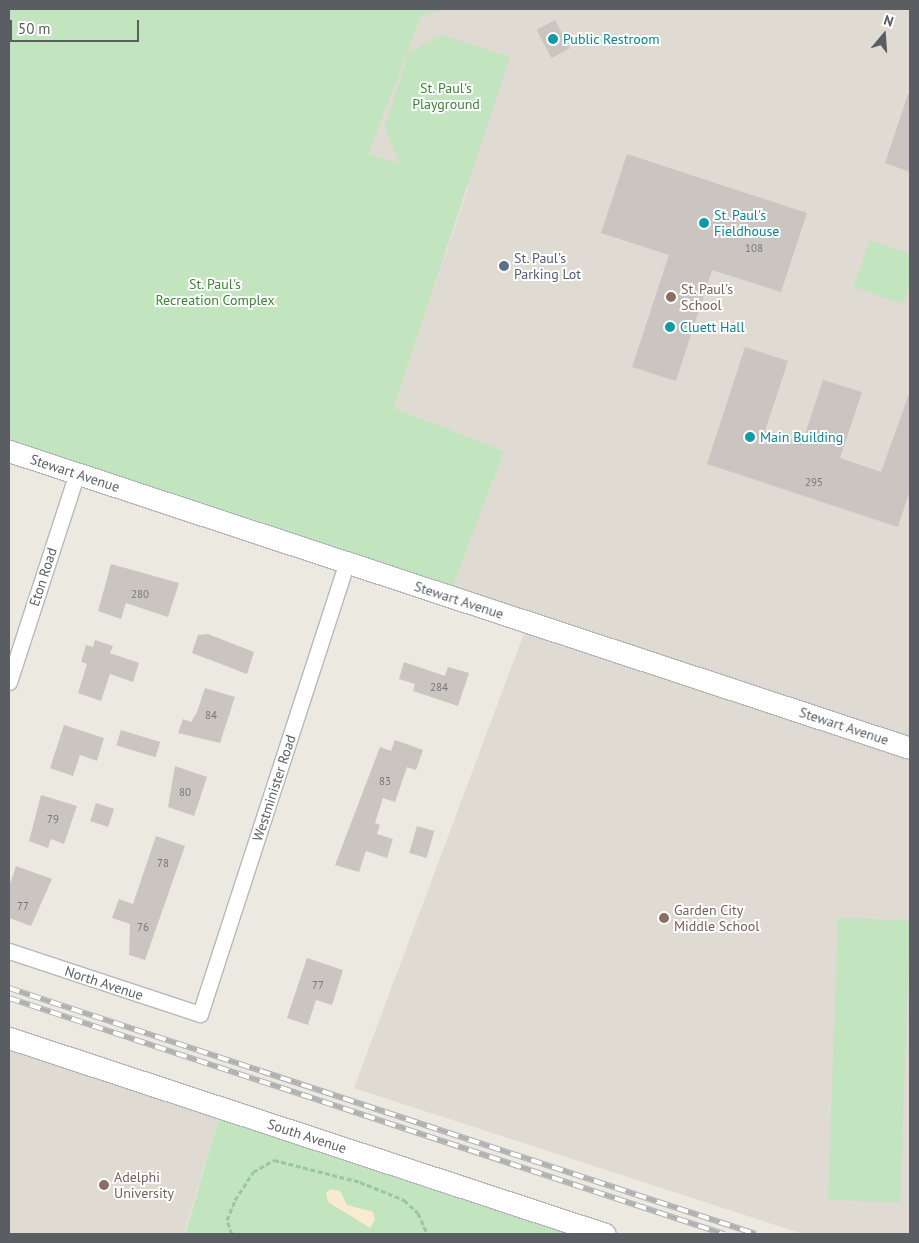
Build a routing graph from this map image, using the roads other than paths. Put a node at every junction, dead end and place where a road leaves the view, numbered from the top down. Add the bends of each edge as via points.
1 (9, 451) edge
2 (77, 473) junction
3 (347, 562) junction
4 (9, 682) edge
5 (910, 748) edge
6 (9, 951) edge
7 (200, 1014) joint
8 (9, 1038) edge
9 (605, 1234) edge

1 - 2 main road, Stewart Avenue
2 - 3 main road, Stewart Avenue
2 - 4 street, Eton Road
3 - 5 main road, Stewart Avenue
3 - 7 street, Westminister Road
6 - 7 street, North Avenue
8 - 9 main road, South Avenue

